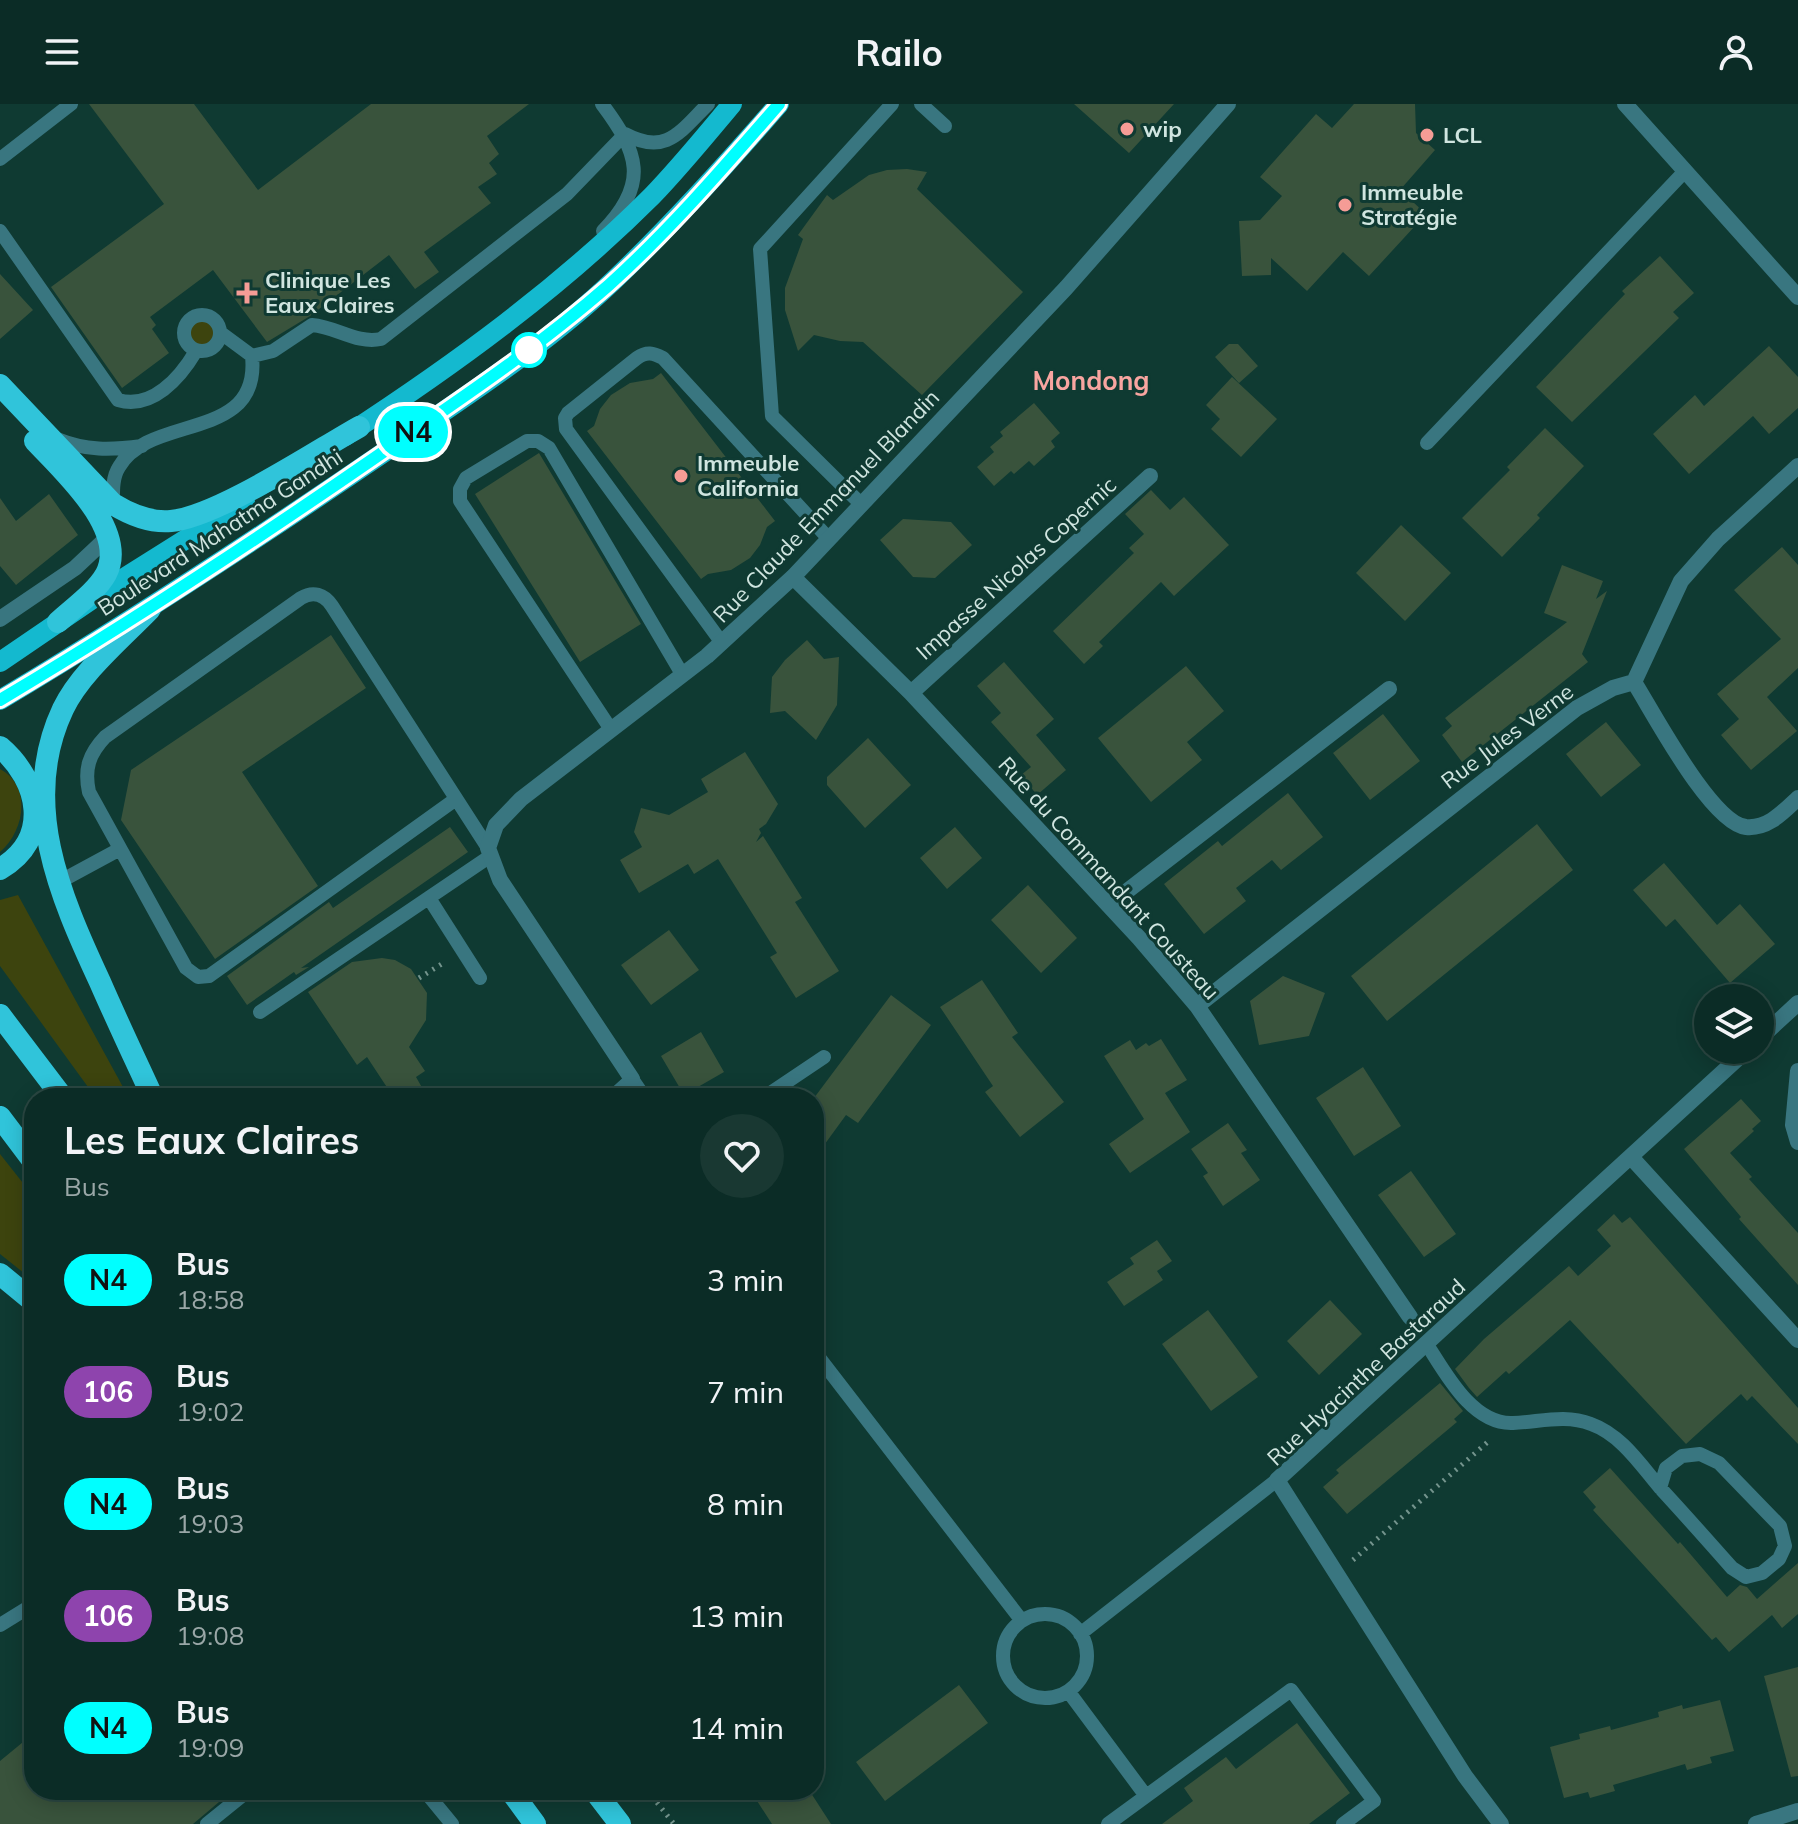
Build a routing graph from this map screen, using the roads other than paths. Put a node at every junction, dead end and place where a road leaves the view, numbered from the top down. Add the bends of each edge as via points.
1 (602, 104) edge
2 (708, 104) edge
3 (732, 104) edge
4 (779, 104) edge
5 (892, 104) edge
6 (921, 104) edge
7 (1228, 104) edge
8 (1625, 104) edge
9 (67, 106) edge
10 (945, 126) dead end
11 (625, 134) junction
12 (0, 159) edge
13 (1685, 171) junction
14 (0, 231) edge
15 (542, 294) junction
16 (1798, 297) edge
17 (221, 333) junction
18 (196, 351) junction
19 (252, 356) junction
20 (0, 385) edge
21 (0, 406) edge
22 (359, 427) junction
23 (52, 437) junction
24 (1427, 443) dead end
25 (142, 446) junction
26 (1798, 466) edge
27 (1150, 476) dead end
28 (113, 504) junction
29 (861, 504) junction
30 (108, 537) junction
31 (829, 539) junction
32 (793, 577) junction
33 (150, 609) junction
34 (0, 619) edge
35 (58, 622) junction
36 (722, 643) junction
37 (0, 662) edge
38 (682, 674) junction
39 (1634, 682) junction
40 (1389, 689) dead end
41 (911, 693) junction
42 (0, 700) edge
43 (610, 728) junction
44 (0, 747) edge
45 (1798, 798) edge
46 (456, 799) junction
47 (120, 849) junction
48 (488, 853) junction
49 (0, 869) edge
50 (59, 882) junction
51 (429, 898) junction
52 (1109, 905) junction
53 (480, 978) dead end
54 (1798, 1003) edge
55 (1197, 1006) junction
56 (260, 1012) dead end
57 (0, 1015) edge
58 (1774, 1025) edge
59 (824, 1057) dead end
60 (1732, 1064) edge
61 (1798, 1071) edge
62 (632, 1079) junction
63 (55, 1088) edge
64 (148, 1088) edge
65 (622, 1088) edge
66 (638, 1088) edge
67 (778, 1088) edge
68 (0, 1117) edge
69 (1798, 1142) edge
70 (24, 1149) edge
71 (1631, 1157) junction
72 (5, 1278) edge
73 (24, 1294) edge
74 (24, 1298) edge
75 (1410, 1317) dead end
76 (1798, 1340) edge
77 (1426, 1343) junction
78 (824, 1364) edge
79 (1277, 1480) junction
80 (1660, 1488) junction
81 (24, 1610) edge
82 (1022, 1621) junction
83 (0, 1625) edge
84 (1080, 1634) junction
85 (1068, 1691) junction
86 (1146, 1796) junction
87 (237, 1800) edge
88 (432, 1800) edge
89 (517, 1800) edge
90 (602, 1800) edge
91 (1798, 1811) edge
92 (207, 1824) edge
93 (452, 1824) edge
94 (535, 1824) edge
95 (620, 1824) edge
96 (1108, 1824) edge
97 (1343, 1824) edge
98 (1501, 1824) edge
99 (1756, 1824) edge

1 - 11 lane
2 - 11 lane via 663,142 653,144
3 - 15 main road, Boulevard Mahatma Gandhi via 653,195
4 - 33 main road, Boulevard Mahatma Gandhi via 622,272 543,340
5 - 29 lane via 760,249 772,416
6 - 10 lane
7 - 29 street, Rue Claude Emmanuel Blandin via 1066,288
8 - 13 street
9 - 12 lane
11 - 15 lane via 635,170 624,206
11 - 19 lane via 567,194 381,339 369,342 312,325 273,351
13 - 16 street
13 - 24 lane
14 - 18 lane via 118,400 141,402 166,387 183,373
15 - 22 main road, Boulevard Mahatma Gandhi via 469,352
17 - 18 lane via 217,345
17 - 18 lane via 213,318 195,316 184,333
17 - 19 lane
19 - 25 lane via 249,390 241,401 218,417
20 - 23 highway
21 - 30 highway via 99,514
22 - 28 highway via 245,492 189,517 157,521
22 - 35 main road, Boulevard Mahatma Gandhi
23 - 25 lane via 94,450
23 - 28 highway
25 - 28 lane via 117,470
26 - 39 street via 1718,539 1681,581
27 - 41 street, Impasse Nicolas Copernic
29 - 31 street, Rue Claude Emmanuel Blandin
30 - 34 street via 75,568
30 - 35 highway via 107,572
31 - 32 street, Rue Claude Emmanuel Blandin
31 - 36 lane via 657,355 643,353 568,413 566,429
32 - 36 street, Rue Claude Emmanuel Blandin
32 - 41 street, Rue du Commandant Cousteau
33 - 42 main road, Boulevard Mahatma Gandhi
33 - 50 highway via 83,680 54,731 43,794
35 - 37 main road, Boulevard Mahatma Gandhi
36 - 38 street, Rue Claude Emmanuel Blandin
38 - 43 street, Rue Claude Emmanuel Blandin
38 - 43 lane via 549,448 527,441 466,478 460,501
39 - 45 street via 1697,784 1732,823 1769,823
39 - 55 street, Rue Jules Verne via 1577,708
40 - 52 street
41 - 52 street, Rue du Commandant Cousteau
43 - 48 street, Rue Claude Emmanuel Blandin via 507,811 496,825
44 - 49 highway via 29,783 35,803 34,828
46 - 47 lane via 204,977 189,972
46 - 47 lane via 327,599 307,594 95,748 88,762 89,792
46 - 48 lane
47 - 50 lane
48 - 51 lane
48 - 62 street via 500,880
50 - 64 highway via 65,907
51 - 53 lane
51 - 56 lane
52 - 55 street, Rue du Commandant Cousteau
54 - 58 street
55 - 75 street, Rue du Commandant Cousteau
57 - 63 highway
59 - 67 lane
60 - 71 street, Rue Hyacinthe Bastaraud
61 - 69 street via 1793,1125
62 - 65 lane
62 - 66 lane
68 - 70 highway
71 - 76 street
71 - 77 street, Rue Hyacinthe Bastaraud
72 - 73 highway
72 - 74 highway
77 - 79 street, Rue Hyacinthe Bastaraud
77 - 80 lane via 1484,1416 1509,1424 1555,1417 1592,1424 1623,1445
78 - 82 lane
79 - 84 lane
79 - 98 street, Rue Hyacinthe Bastaraud
80 - 80 lane via 1746,1577 1762,1573 1779,1559 1785,1546 1780,1526 1719,1463 1700,1454 1682,1456 1666,1468
81 - 83 lane
82 - 84 lane via 1047,1614 1060,1617
82 - 85 lane via 1012,1630 1003,1654 1010,1680 1030,1696
84 - 85 lane via 1087,1659 1078,1682
85 - 86 lane
86 - 96 lane
86 - 97 lane via 1291,1690 1374,1801
87 - 92 lane
88 - 93 lane
89 - 94 highway
90 - 95 highway
91 - 99 street

